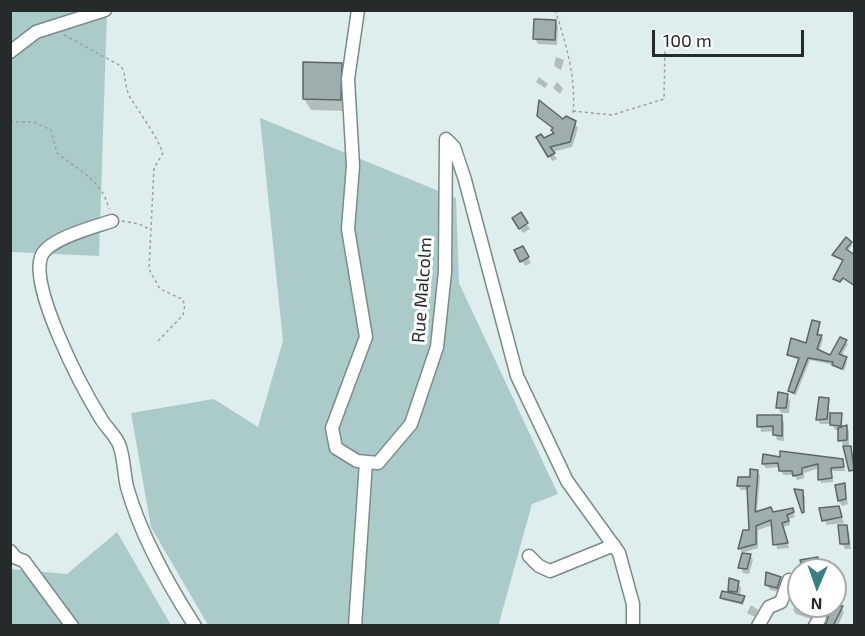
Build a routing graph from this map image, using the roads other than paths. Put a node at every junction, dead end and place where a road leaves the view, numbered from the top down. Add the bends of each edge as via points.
1 (105, 10) edge
2 (358, 10) edge
3 (10, 52) edge
4 (112, 221) road end
5 (366, 462) junction
6 (614, 545) junction
7 (10, 551) edge
8 (530, 556) dead end
9 (787, 586) edge
10 (72, 626) edge
11 (195, 626) edge
12 (355, 626) edge
13 (633, 626) edge
14 (758, 626) edge

1 - 3 street via 36,32
2 - 5 street via 348,79 353,166 348,229 366,337 332,428 336,448
4 - 11 street via 51,245 41,256 39,276 74,374 120,446 127,488 143,528 177,599
5 - 6 street, Rue Malcolm via 378,463 411,424 437,347 445,272 446,139 454,147 465,180 517,376 567,481
5 - 12 street
6 - 8 street via 550,571
6 - 13 street, Rue Malcolm via 633,604
7 - 10 street via 24,561
9 - 14 street via 781,602 769,607

